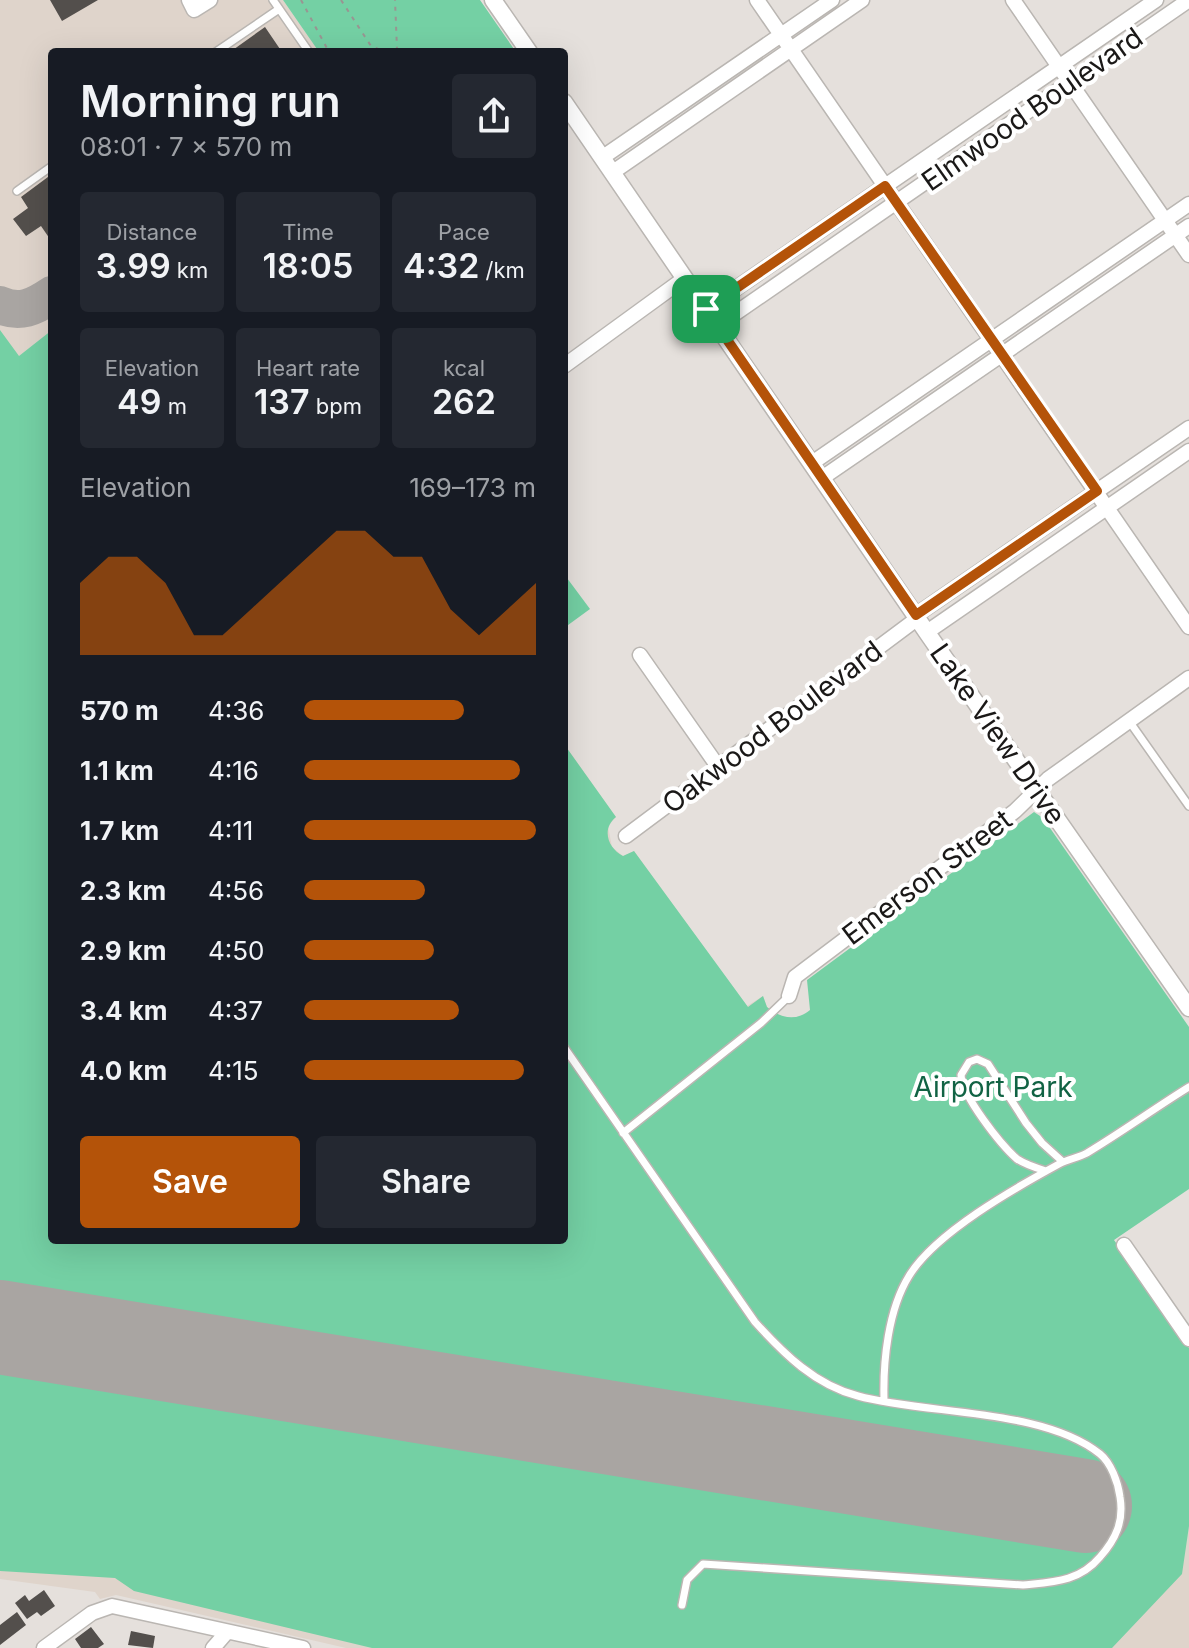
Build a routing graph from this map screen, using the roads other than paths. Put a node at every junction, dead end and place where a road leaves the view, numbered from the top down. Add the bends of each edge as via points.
1 (210, 0) edge
2 (273, 0) edge
3 (493, 0) edge
4 (757, 0) edge
5 (832, 0) edge
6 (862, 0) edge
7 (1013, 0) edge
8 (1156, 0) edge
9 (1189, 0) edge
10 (192, 5) edge
11 (279, 9) junction
12 (781, 35) junction
13 (222, 48) edge
14 (306, 48) edge
15 (526, 48) edge
16 (791, 49) junction
17 (1059, 67) junction
18 (1070, 83) junction
19 (568, 108) edge
20 (603, 157) junction
21 (48, 169) edge
22 (613, 172) junction
23 (885, 186) junction
24 (17, 191) dead end
25 (897, 202) junction
26 (1189, 204) edge
27 (1165, 220) junction
28 (1189, 226) edge
29 (1175, 235) junction
30 (1189, 255) edge
31 (685, 278) junction
32 (706, 309) junction
33 (717, 326) junction
34 (992, 340) junction
35 (1002, 354) junction
36 (568, 363) edge
37 (1189, 428) edge
38 (1189, 451) edge
39 (812, 463) junction
40 (822, 478) junction
41 (1097, 491) junction
42 (1108, 507) junction
43 (920, 622) junction
44 (1189, 627) edge
45 (640, 655) dead end
46 (1189, 678) edge
47 (1129, 721) junction
48 (719, 768) junction
49 (1037, 791) junction
50 (1189, 806) edge
51 (626, 836) dead end
52 (789, 996) joint
53 (1189, 1008) edge
54 (568, 1053) edge
55 (1189, 1087) edge
56 (623, 1133) junction
57 (1063, 1162) junction
58 (1046, 1171) junction
59 (1124, 1245) dead end
60 (1189, 1339) edge
61 (884, 1400) junction
62 (682, 1605) dead end
63 (227, 1632) junction
64 (44, 1648) edge
65 (213, 1648) edge
66 (303, 1648) edge

1 - 10 street
2 - 11 lane
3 - 15 street
4 - 12 street
5 - 12 street
6 - 16 street
7 - 17 street
8 - 17 street, Elmwood Boulevard
9 - 18 street, Elmwood Boulevard
11 - 13 lane
11 - 14 lane
12 - 16 street
12 - 20 street
16 - 22 street
16 - 23 street
17 - 18 street
17 - 23 street, Elmwood Boulevard
18 - 25 street, Elmwood Boulevard
18 - 27 street
19 - 20 street, Lake View Drive
20 - 22 street, Lake View Drive
21 - 24 lane
22 - 31 street, Lake View Drive
23 - 25 street
23 - 32 street, Elmwood Boulevard
25 - 33 street, Elmwood Boulevard
25 - 34 street
26 - 27 street
27 - 29 street
27 - 34 street
28 - 29 street
29 - 30 street
29 - 35 street
31 - 32 street, Lake View Drive
31 - 36 street
32 - 33 street, Lake View Drive
33 - 39 street, Lake View Drive
34 - 35 street
34 - 39 street
35 - 40 street
35 - 41 street
37 - 41 street, Oakwood Boulevard
38 - 42 street, Oakwood Boulevard
39 - 40 street, Lake View Drive
40 - 43 street, Lake View Drive
41 - 42 street
41 - 43 street, Oakwood Boulevard
42 - 43 street, Oakwood Boulevard
42 - 44 street
43 - 48 street, Oakwood Boulevard
43 - 49 street, Lake View Drive
45 - 48 street
46 - 47 street, Emerson Street
47 - 49 street, Emerson Street
47 - 50 lane
48 - 51 street, Oakwood Boulevard
49 - 52 street, Emerson Street via 795,977
49 - 53 street, Lake View Drive
52 - 56 lane
54 - 56 lane
55 - 57 lane via 1089,1152
56 - 61 lane via 755,1322 785,1355 819,1380 857,1396
57 - 58 lane
57 - 58 lane via 1034,1133 988,1064 969,1062 961,1075 971,1099 1015,1157
58 - 61 lane via 941,1241 911,1272 895,1313
59 - 60 street
61 - 62 lane via 1069,1434 1102,1455 1118,1483 1123,1514 1112,1543 1088,1571 1064,1581 1023,1585 703,1564 687,1580
63 - 64 street via 108,1606
63 - 65 street
63 - 66 street

